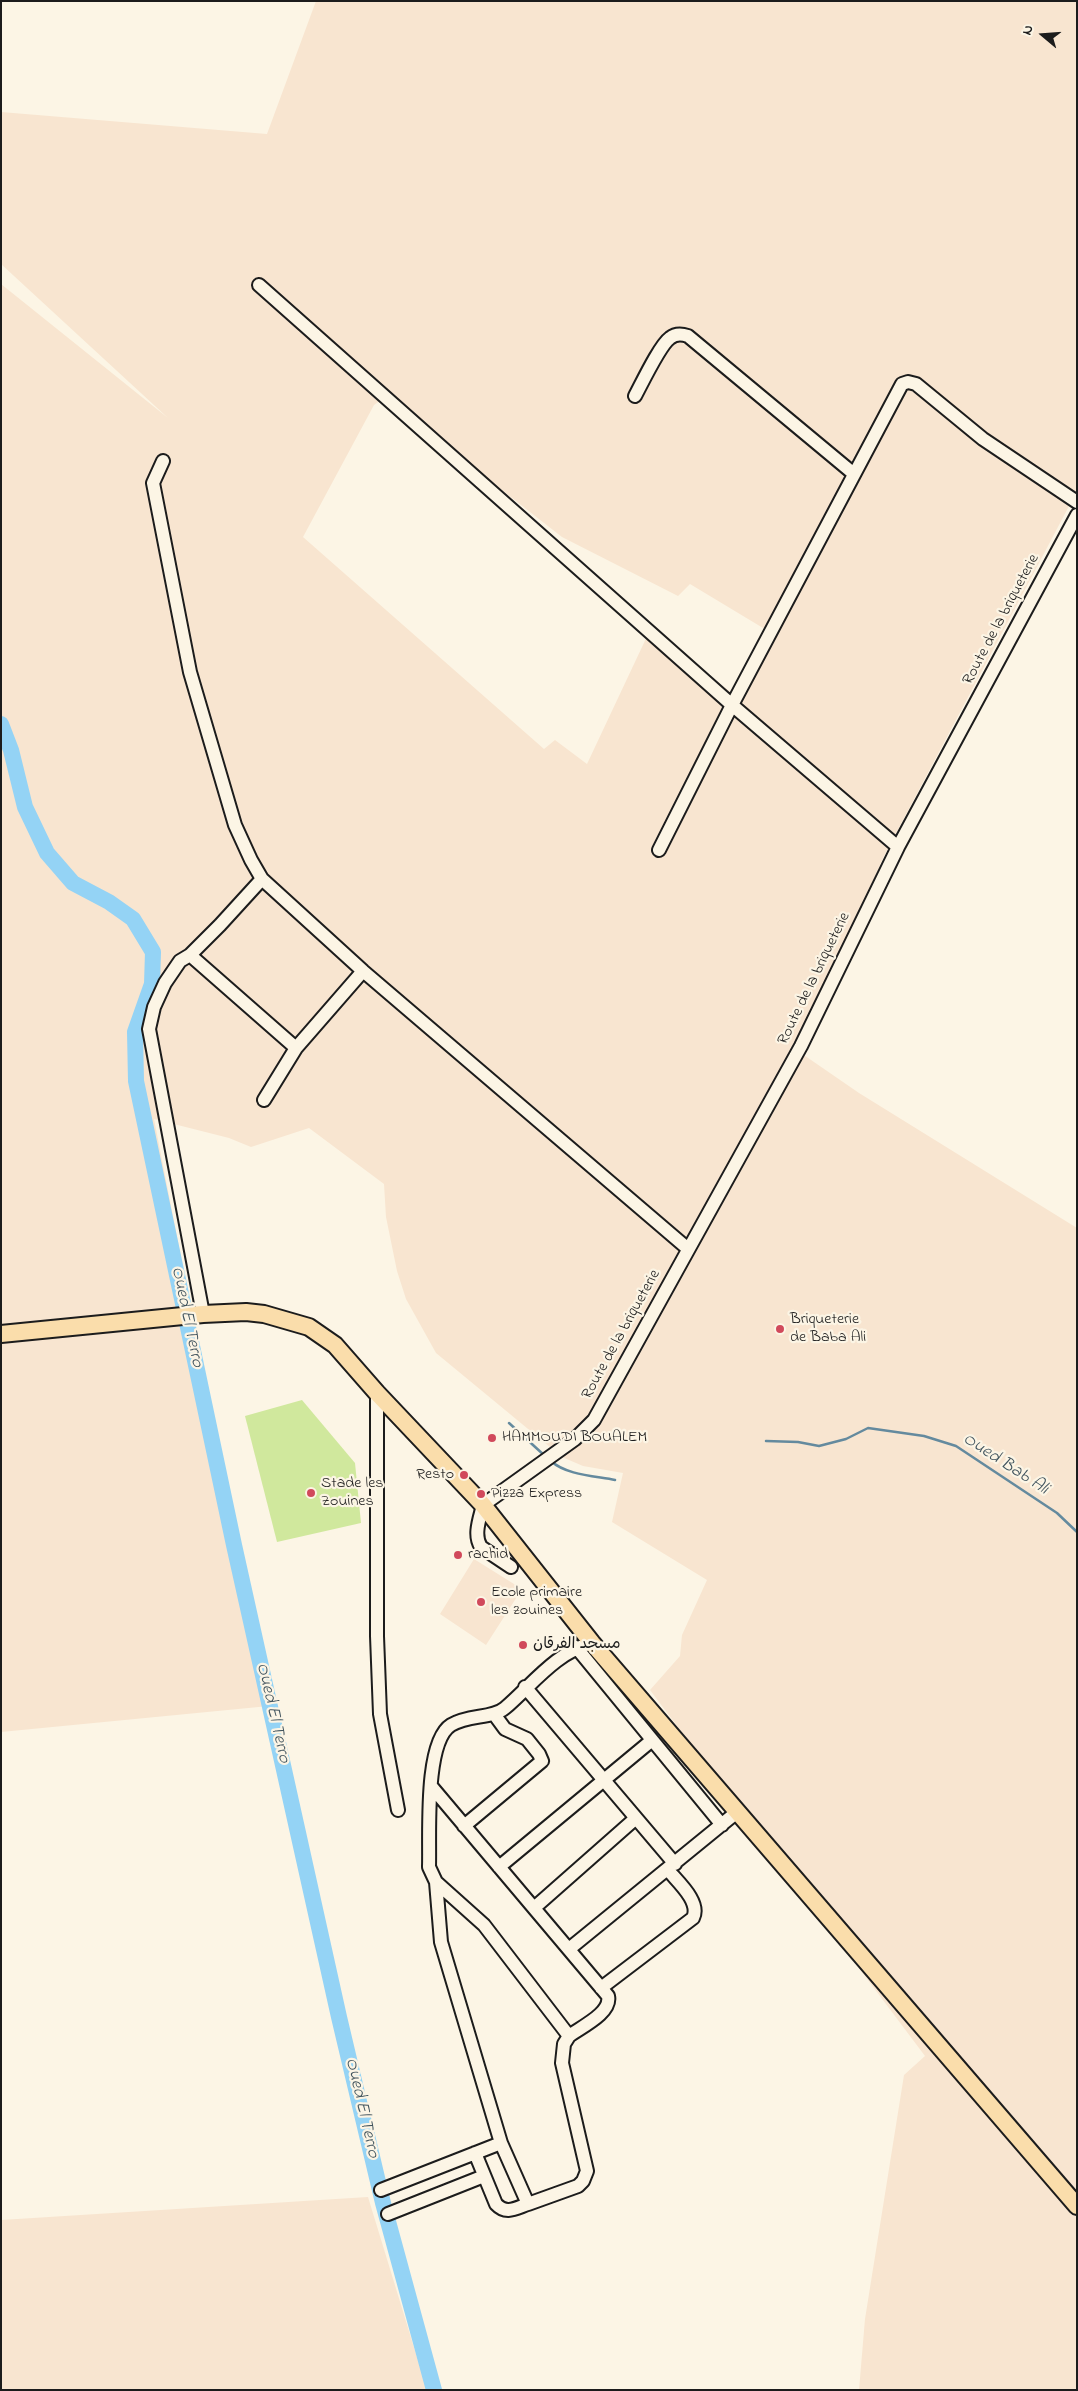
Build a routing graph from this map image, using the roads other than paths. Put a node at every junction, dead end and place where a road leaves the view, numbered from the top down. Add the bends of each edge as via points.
1 (259, 286) dead end
2 (635, 396) dead end
3 (163, 461) dead end
4 (854, 474) junction
5 (1077, 502) edge
6 (1077, 514) edge
7 (732, 705) junction
8 (898, 847) junction
9 (659, 850) dead end
10 (262, 879) junction
11 (190, 955) junction
12 (363, 971) junction
13 (296, 1048) junction
14 (264, 1100) dead end
15 (687, 1248) junction
16 (195, 1315) junction
17 (1, 1334) edge
18 (377, 1393) junction
19 (483, 1505) junction
20 (510, 1566) dead end
21 (592, 1643) junction
22 (576, 1647) junction
23 (525, 1687) junction
24 (494, 1714) junction
25 (651, 1741) junction
26 (604, 1781) junction
27 (431, 1786) junction
28 (398, 1810) dead end
29 (737, 1812) junction
30 (636, 1818) junction
31 (722, 1825) junction
32 (464, 1826) junction
33 (499, 1867) junction
34 (671, 1867) junction
35 (436, 1882) junction
36 (534, 1908) junction
37 (570, 1949) junction
38 (601, 1988) junction
39 (569, 2036) junction
40 (501, 2142) junction
41 (475, 2153) junction
42 (484, 2176) junction
43 (381, 2190) dead end
44 (528, 2204) junction
45 (1077, 2206) edge
46 (388, 2214) dead end

1 - 7 street
2 - 4 street via 667,339 683,334
3 - 10 street via 153,483 190,672 235,825
4 - 5 street via 900,386 911,382 983,439
4 - 7 street
6 - 8 street, Route de la briqueterie
7 - 8 street
7 - 9 street
8 - 15 street, Route de la briqueterie via 800,1046
10 - 11 street
10 - 12 street
11 - 13 street
11 - 16 street via 180,961 165,983 154,1007 149,1029
12 - 13 street
12 - 15 street
13 - 14 street
15 - 19 street, Route de la briqueterie via 594,1420 576,1439
16 - 17 main road
16 - 18 main road via 246,1312 309,1327 335,1345
18 - 19 main road
18 - 28 street via 380,1714
19 - 20 street via 478,1542
19 - 21 main road
21 - 22 street
21 - 29 main road
22 - 23 street
22 - 25 street
23 - 24 street via 504,1709
23 - 26 street
24 - 27 street via 465,1718 440,1735 432,1763
24 - 32 street via 505,1729 527,1739 542,1761
25 - 26 street
25 - 31 street
26 - 30 street
26 - 33 street
27 - 32 street
27 - 35 street via 429,1867
29 - 31 street
29 - 45 main road
30 - 34 street
30 - 36 street
31 - 34 street
32 - 33 street
33 - 36 street
34 - 37 street
34 - 38 street via 694,1904 696,1914
35 - 39 street via 484,1925
35 - 40 street via 441,1942
36 - 37 street
37 - 38 street
38 - 39 street via 608,1996 607,2007
39 - 44 street via 564,2044 562,2063 588,2171 578,2186
40 - 41 street
40 - 44 street
41 - 42 street
41 - 43 street
42 - 44 street via 500,2208 507,2210
42 - 46 street

